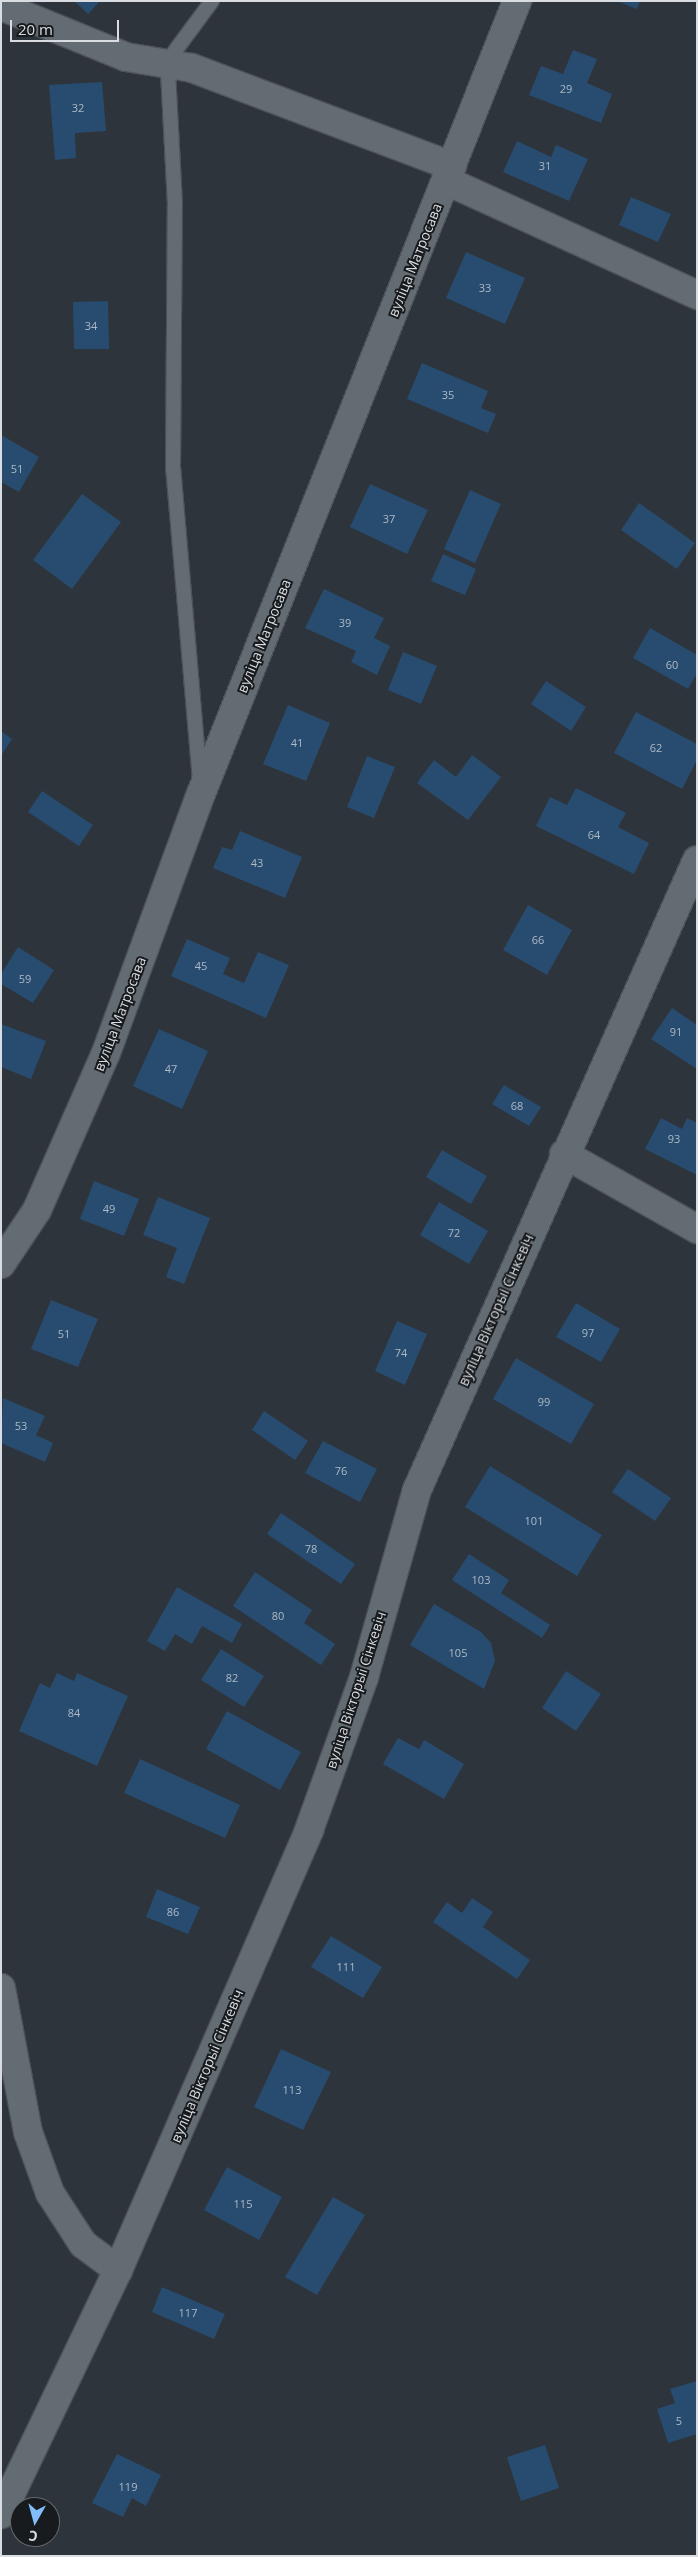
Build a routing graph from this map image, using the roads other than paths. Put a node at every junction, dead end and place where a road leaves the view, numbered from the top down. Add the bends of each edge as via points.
1 (212, 1) edge
2 (517, 1) edge
3 (1, 6) edge
4 (169, 62) junction
5 (449, 173) junction
6 (697, 295) edge
7 (201, 794) junction
8 (697, 860) edge
9 (564, 1154) junction
10 (697, 1229) edge
11 (1, 1264) edge
12 (1, 1988) edge
13 (118, 2270) junction
14 (1, 2514) edge

1 - 4 lane
2 - 5 street, вуліца Матросава
3 - 4 street via 126,57
4 - 5 street
4 - 7 lane via 175,204 174,469
5 - 6 street
5 - 7 street, вуліца Матросава
7 - 11 street, вуліца Матросава via 106,1053 37,1210
8 - 9 street, вуліца Вікторыі Сінкевіч
9 - 10 street
9 - 13 street, вуліца Вікторыі Сінкевіч via 417,1490 364,1677 309,1830
12 - 13 street via 28,2132 50,2193 83,2244
13 - 14 street, вуліца Вікторыі Сінкевіч

